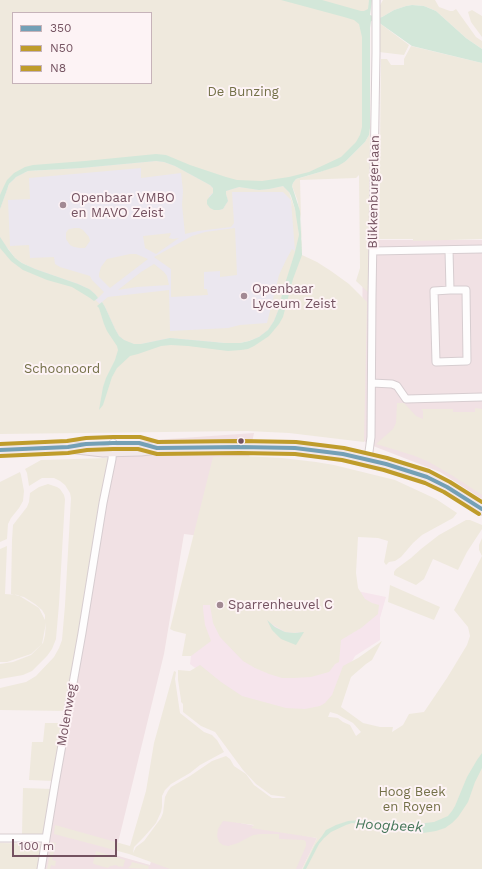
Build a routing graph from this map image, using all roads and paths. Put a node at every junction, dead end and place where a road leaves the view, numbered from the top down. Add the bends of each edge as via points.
1 (376, 0) edge
2 (482, 249) edge
3 (373, 250) junction
4 (448, 250) junction
5 (450, 290) junction
6 (372, 383) junction
7 (482, 397) edge
8 (113, 446) junction
9 (0, 450) edge
10 (368, 459) junction
11 (482, 509) edge
12 (0, 838) edge
13 (46, 838) junction
14 (41, 869) edge

1 - 3 street, Blikkenburgerlaan
2 - 4 street
3 - 4 street
3 - 6 street, Blikkenburgerlaan
4 - 5 street
5 - 5 street via 466,290 467,362 436,362 434,291
6 - 7 street via 397,386 406,399
6 - 10 street, Blikkenburgerlaan
8 - 9 main road via 86,444
8 - 10 main road via 139,443 157,448 295,448
8 - 13 street, Molenweg
10 - 11 main road via 427,477
12 - 13 street
13 - 14 street, Molenweg

